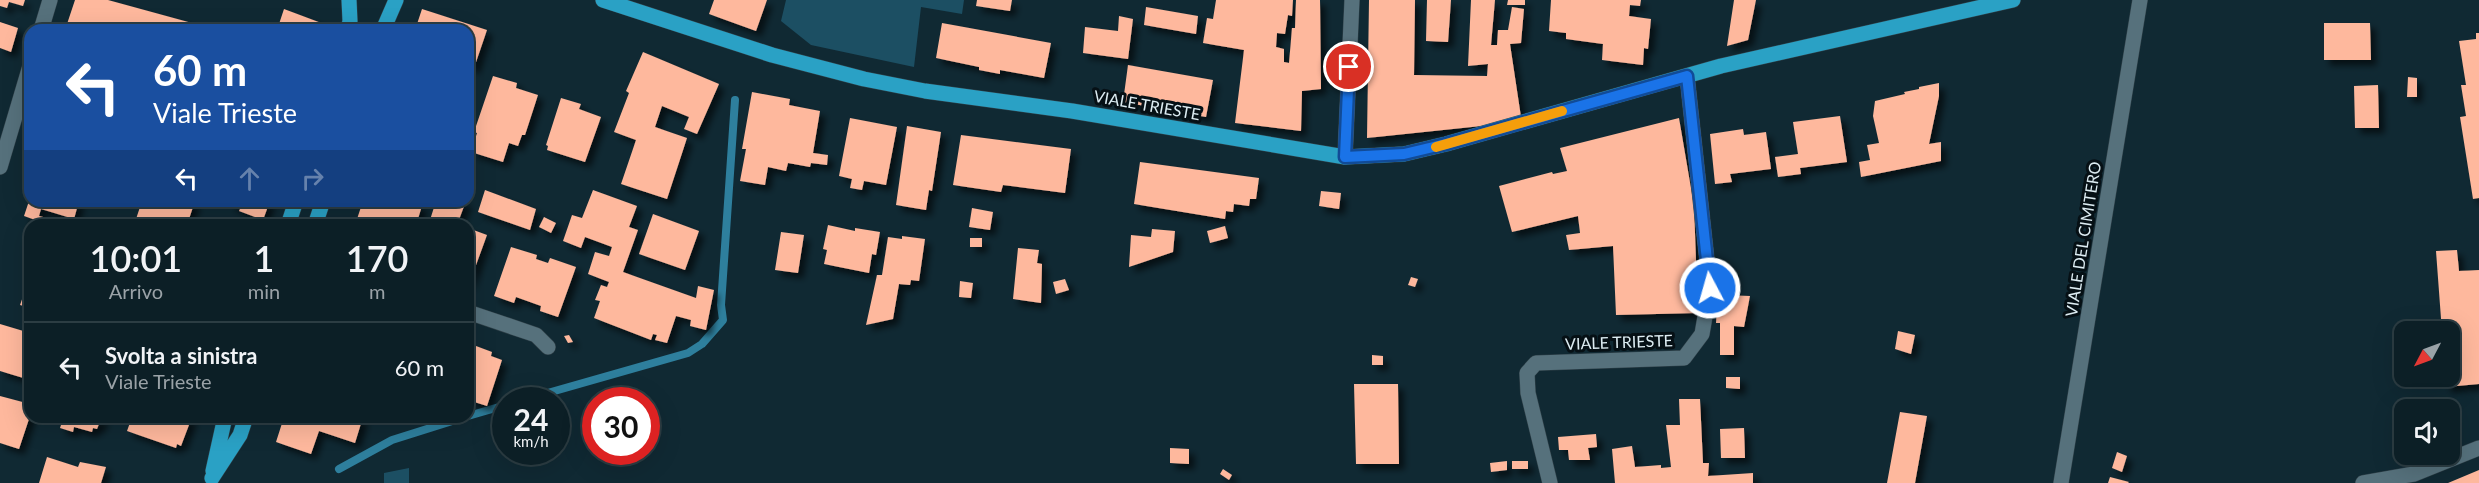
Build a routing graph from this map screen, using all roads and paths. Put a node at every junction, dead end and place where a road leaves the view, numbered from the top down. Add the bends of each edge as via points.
1 (50, 0) edge
2 (349, 0) edge
3 (396, 0) edge
4 (603, 0) edge
5 (1352, 0) edge
6 (2013, 0) edge
7 (2140, 0) edge
8 (43, 24) edge
9 (348, 24) edge
10 (386, 24) edge
11 (1687, 76) junction
12 (24, 86) edge
13 (1345, 157) junction
14 (0, 166) edge
15 (474, 314) edge
16 (548, 347) dead end
17 (224, 423) edge
18 (244, 423) edge
19 (2479, 448) edge
20 (211, 480) edge
21 (1550, 483) edge
22 (2061, 483) edge
23 (2363, 483) edge

1 - 8 street
2 - 9 main road
3 - 10 main road
4 - 13 main road, VIALE TRIESTE via 772,55 864,79
5 - 13 street
6 - 11 main road, VIALE TRIESTE
7 - 22 street, VIALE DEL CIMITERO
11 - 13 main road, VIALE TRIESTE via 1404,154
11 - 21 street, VIALE TRIESTE via 1710,288 1702,334 1683,358 1536,363 1527,373 1528,393
12 - 14 street
15 - 16 street via 536,335
17 - 20 main road
18 - 20 main road
19 - 23 street via 2414,474

